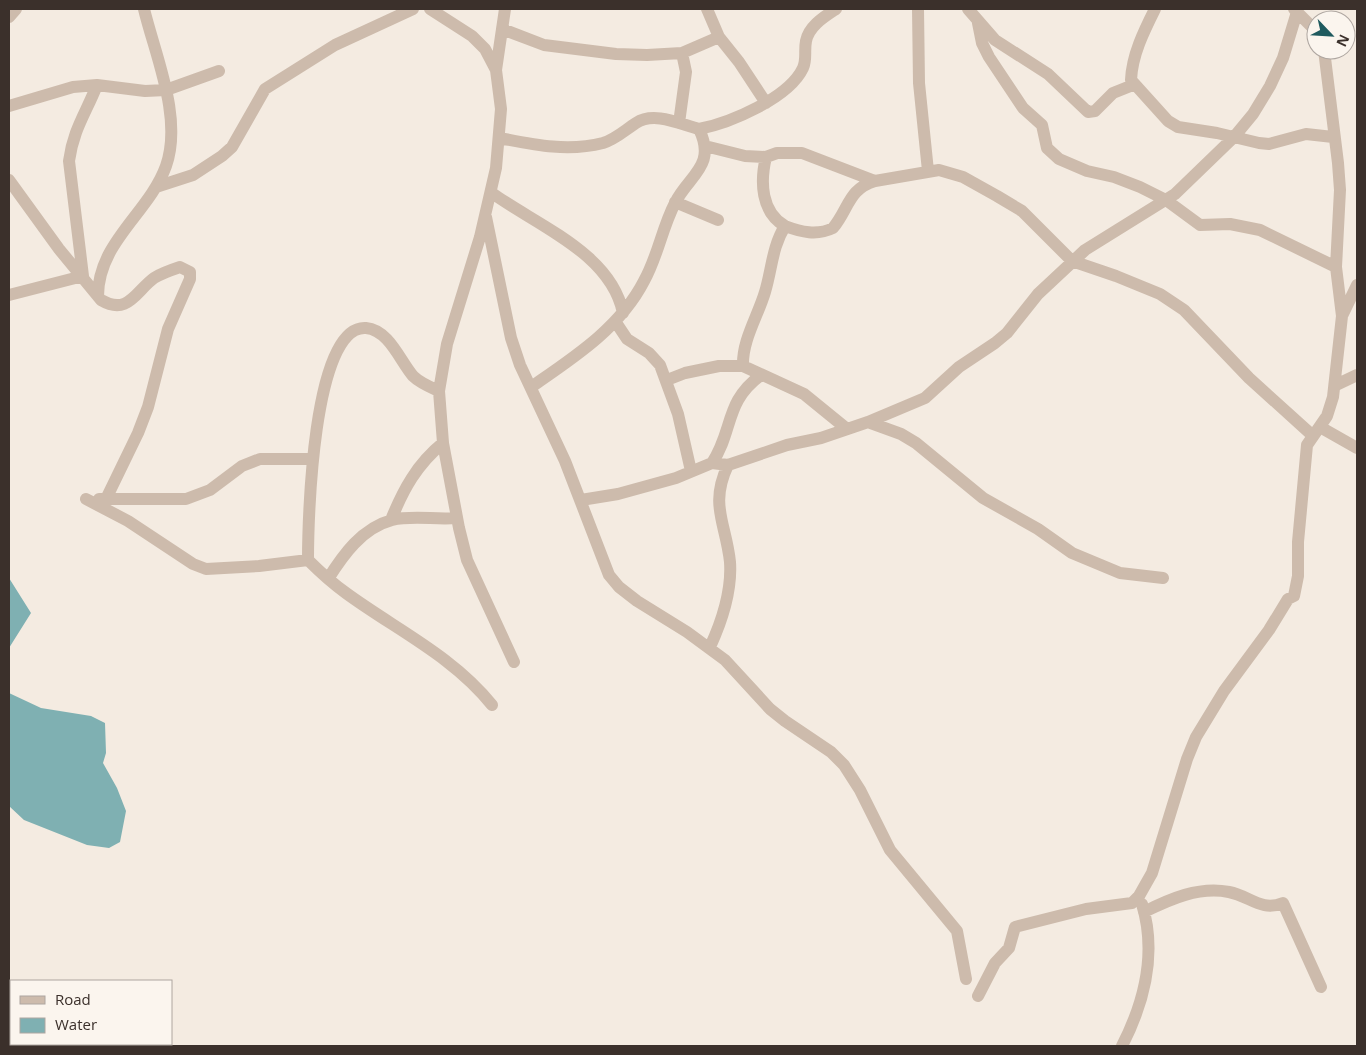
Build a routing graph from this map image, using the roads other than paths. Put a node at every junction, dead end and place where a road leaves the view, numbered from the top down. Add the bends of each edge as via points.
1 (16, 9) edge
2 (144, 9) edge
3 (413, 9) edge
4 (430, 9) edge
5 (505, 9) edge
6 (707, 9) edge
7 (836, 9) edge
8 (918, 9) edge
9 (968, 9) edge
10 (1156, 9) edge
11 (1295, 10) edge
12 (9, 17) edge
13 (1306, 21) edge
14 (978, 23) junction
15 (502, 29) junction
16 (719, 38) junction
17 (682, 52) junction
18 (1325, 60) edge
19 (496, 70) junction
20 (219, 71) dead end
21 (1133, 85) junction
22 (97, 86) junction
23 (166, 90) junction
24 (766, 103) junction
25 (9, 106) edge
26 (679, 123) junction
27 (699, 129) junction
28 (1234, 137) junction
29 (1333, 137) junction
30 (500, 138) junction
31 (705, 146) junction
32 (766, 157) junction
33 (928, 171) junction
34 (9, 180) edge
35 (875, 181) junction
36 (156, 187) junction
37 (492, 193) junction
38 (1166, 200) junction
39 (675, 202) junction
40 (486, 217) junction
41 (718, 220) dead end
42 (785, 226) junction
43 (1072, 261) junction
44 (1336, 267) junction
45 (83, 276) junction
46 (1357, 285) edge
47 (9, 295) edge
48 (98, 296) junction
49 (1342, 316) junction
50 (619, 317) junction
51 (743, 366) junction
52 (761, 375) junction
53 (1357, 375) edge
54 (667, 380) junction
55 (1336, 385) junction
56 (531, 387) junction
57 (439, 391) junction
58 (868, 422) junction
59 (847, 429) junction
60 (1316, 431) junction
61 (443, 443) junction
62 (1357, 448) edge
63 (311, 459) junction
64 (712, 463) junction
65 (728, 465) junction
66 (691, 471) junction
67 (106, 499) junction
68 (581, 500) junction
69 (457, 518) junction
70 (391, 520) junction
71 (308, 560) junction
72 (1163, 578) dead end
73 (328, 579) junction
74 (710, 647) junction
75 (514, 662) dead end
76 (492, 705) dead end
77 (1139, 896) junction
78 (1144, 912) junction
79 (966, 979) dead end
80 (1321, 987) dead end
81 (978, 996) dead end
82 (1122, 1046) edge

1 - 12 street
2 - 23 street
3 - 36 street via 335,45 265,89 232,147 222,156 193,175
4 - 19 street via 472,36 485,49
5 - 15 street
6 - 16 street
7 - 24 street via 820,19 811,30 802,70
8 - 33 street via 919,82
9 - 14 street
10 - 21 street via 1131,65
11 - 13 street
11 - 28 street via 1283,58 1270,86
14 - 21 street via 995,40 1048,74 1088,112 1095,111 1113,93
14 - 38 street via 989,57 1023,108 1042,125 1044,141 1050,152 1059,159 1126,181
15 - 17 street via 544,45 592,52 647,55
15 - 19 street
16 - 17 street
16 - 24 street
17 - 26 street via 686,72
18 - 29 street
19 - 30 street via 501,109
20 - 23 street
21 - 28 street via 1178,127
22 - 23 street
22 - 25 street via 57,91
22 - 45 street via 77,124 69,161
23 - 36 street via 170,138 167,164
24 - 27 street via 733,119
26 - 27 street
26 - 30 street via 649,117 605,142 573,147 537,146
27 - 31 street
28 - 29 street via 1269,144 1306,134
28 - 38 street via 1186,186
29 - 44 street via 1340,190
30 - 37 street
31 - 32 street via 745,156
31 - 39 street via 700,170
32 - 35 street via 777,153 802,153
32 - 42 street via 762,179 765,201 772,215
33 - 35 street
33 - 43 street via 939,170 964,177 1022,211
34 - 45 street via 59,249
35 - 42 street via 856,190 833,228 818,233
36 - 48 street via 113,246 99,276
37 - 40 street
37 - 50 street via 554,231 584,255 617,293
38 - 43 street via 1119,227
38 - 44 street via 1200,225 1230,224 1260,230
39 - 41 street
39 - 50 street via 650,269
40 - 56 street via 511,338
40 - 57 street via 447,344
42 - 51 street via 774,246 766,289 744,350
43 - 58 street via 995,344 959,367 925,398
43 - 60 street via 1160,294 1184,310 1250,378
44 - 49 street
45 - 47 street
45 - 48 street
46 - 49 street
48 - 67 street via 108,304 122,305 160,274 180,267 190,272 168,329 148,407
49 - 55 street
50 - 54 street via 627,339 654,358
50 - 56 street
51 - 52 street
51 - 54 street via 719,366
52 - 59 street via 804,394
52 - 64 street via 735,401 720,449
53 - 55 street
54 - 66 street
55 - 60 street via 1330,407
56 - 68 street
57 - 61 street
57 - 63 street via 413,376 399,354 379,333 367,328 356,329 339,344 334,358
58 - 59 street
58 - 72 street via 916,443 983,498 1038,529 1072,553 1120,573
59 - 65 street via 787,444
60 - 62 street
60 - 77 street via 1306,451 1294,596 1288,599 1224,691 1196,738 1152,873
61 - 69 street
61 - 70 street via 413,474
63 - 67 street via 260,459 242,466 210,490 186,499
63 - 71 street
64 - 65 street
64 - 66 street
65 - 74 street via 718,500 730,562 729,582 721,621
66 - 68 street via 618,494
67 - 71 street via 86,499 206,569
68 - 74 street via 604,565 619,587
69 - 70 street
69 - 75 street via 467,560
70 - 73 street via 353,544
71 - 73 street
73 - 76 street via 448,663
74 - 79 street via 743,677 770,709 831,752 844,765 890,850 957,931
77 - 78 street
77 - 81 street via 1132,903 1086,909 1015,927 1009,948 995,963
78 - 80 street via 1189,892 1231,892 1267,907 1283,903
78 - 82 street via 1148,926 1146,983

